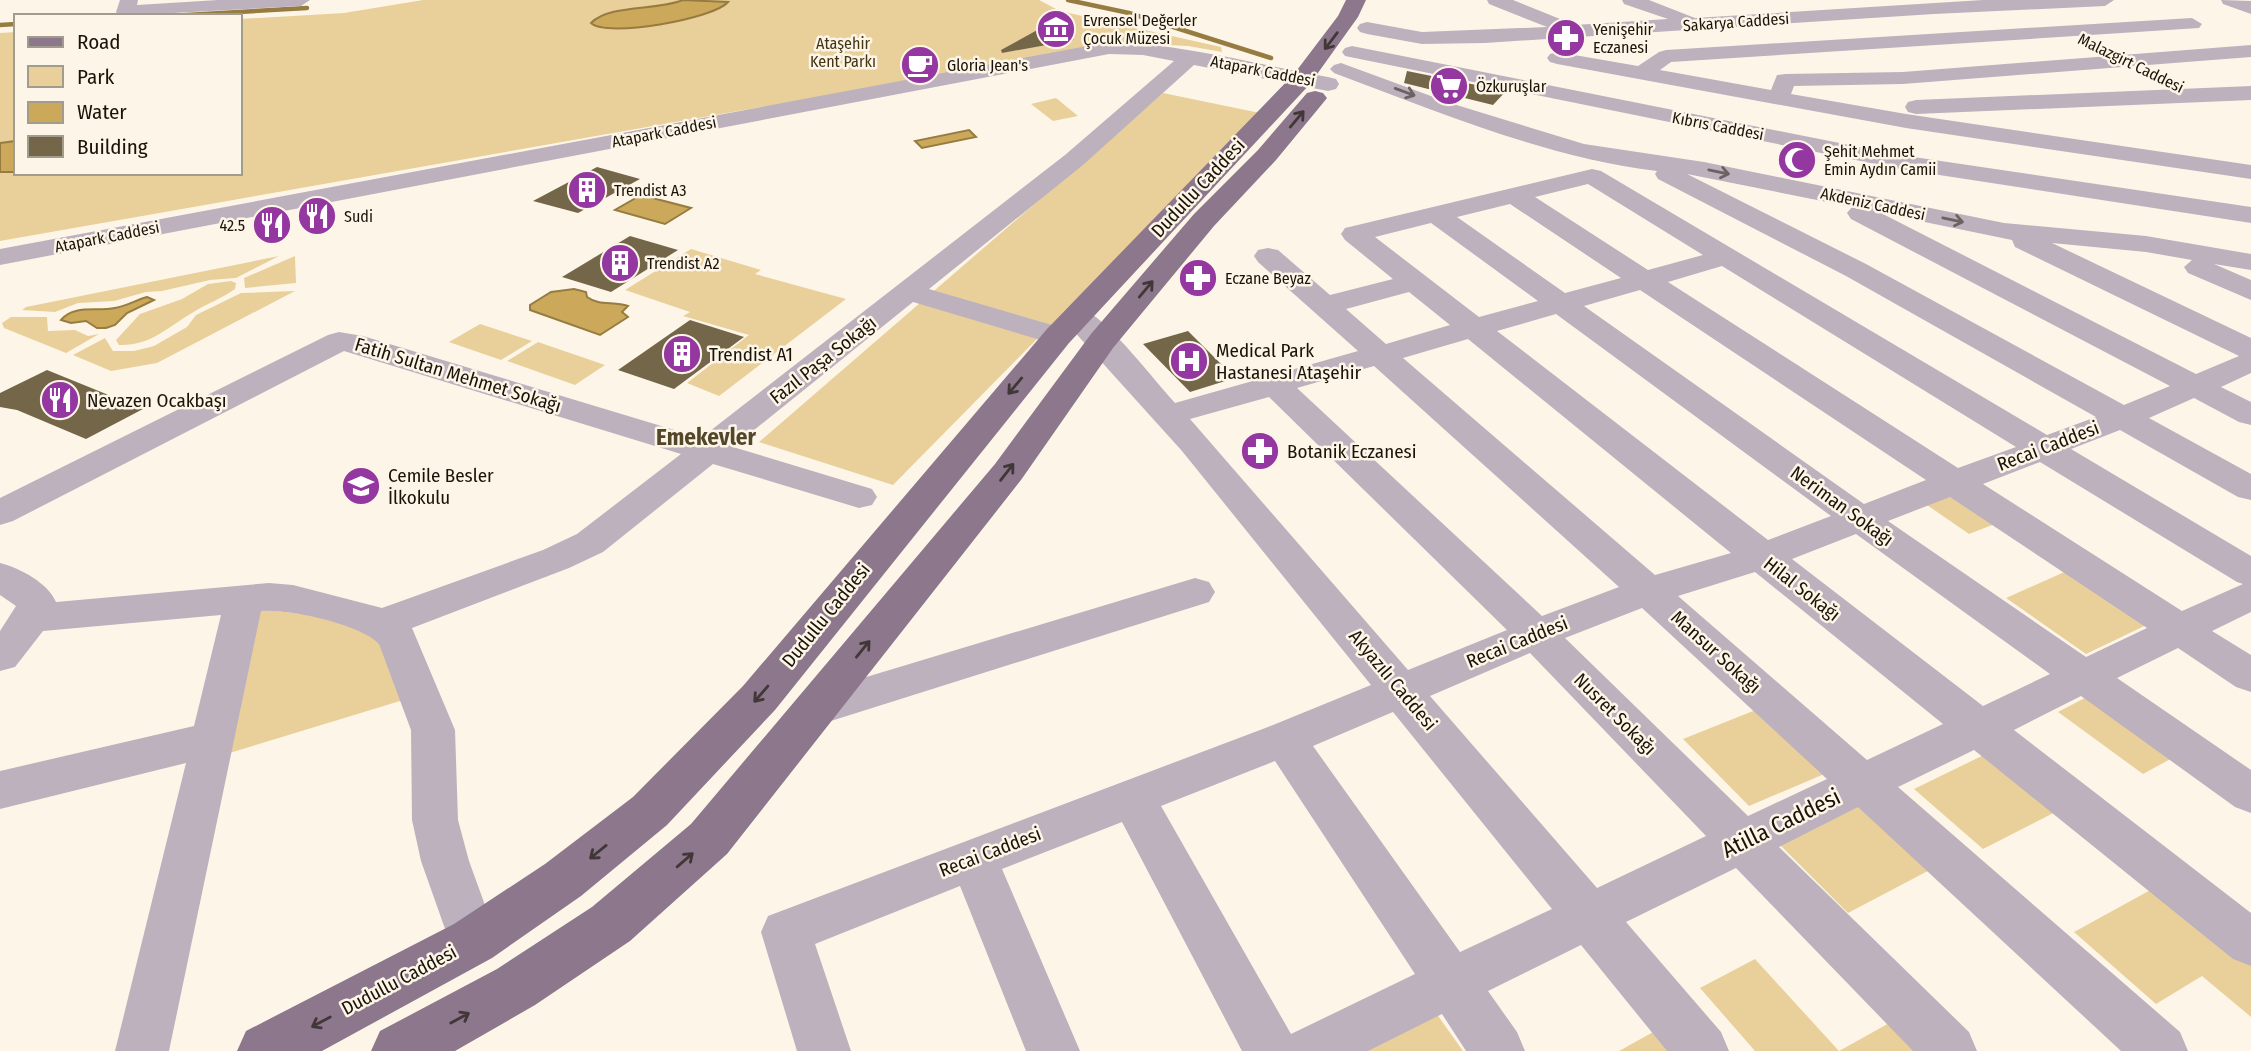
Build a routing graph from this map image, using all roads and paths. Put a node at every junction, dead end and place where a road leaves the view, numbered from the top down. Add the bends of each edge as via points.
1 (129, 0) edge
2 (301, 0) edge
3 (1356, 0) edge
4 (1377, 0) edge
5 (1631, 0) edge
6 (2105, 0) edge
7 (2230, 0) edge
8 (1508, 1) edge
9 (193, 4) edge
10 (1935, 4) edge
11 (2010, 5) junction
12 (2147, 5) dead end
13 (2251, 8) edge
14 (1807, 17) junction
15 (1700, 24) junction
16 (2192, 24) junction
17 (1367, 28) junction
18 (2064, 31) junction
19 (1578, 32) junction
20 (1532, 35) junction
21 (1485, 37) junction
22 (1850, 44) junction
23 (2251, 50) edge
24 (1191, 57) junction
25 (1557, 58) junction
26 (2123, 60) junction
27 (1336, 66) junction
28 (1643, 74) junction
29 (1903, 78) junction
30 (1526, 89) junction
31 (2251, 93) edge
32 (2197, 96) junction
33 (1778, 98) junction
34 (1905, 115) junction
35 (2240, 116) dead end
36 (1490, 123) junction
37 (1636, 161) junction
38 (1900, 162) junction
39 (2251, 172) edge
40 (1825, 194) junction
41 (1514, 195) junction
42 (2134, 199) junction
43 (1886, 206) junction
44 (1436, 214) junction
45 (2251, 215) edge
46 (2004, 231) junction
47 (2146, 244) junction
48 (1268, 256) dead end
49 (0, 257) edge
50 (1726, 257) junction
51 (2251, 262) edge
52 (1644, 280) junction
53 (1415, 282) junction
54 (2251, 291) edge
55 (909, 292) junction
56 (1561, 303) junction
57 (1323, 306) junction
58 (1473, 328) junction
59 (1079, 331) junction
60 (2251, 350) edge
61 (1378, 356) junction
62 (2251, 362) edge
63 (1275, 385) junction
64 (2194, 386) junction
65 (1168, 415) junction
66 (2251, 415) edge
67 (2122, 418) junction
68 (2043, 449) junction
69 (709, 451) junction
70 (1953, 483) junction
71 (2251, 489) edge
72 (859, 497) dead end
73 (0, 513) edge
74 (1860, 519) junction
75 (1760, 557) junction
76 (2251, 573) edge
77 (0, 576) edge
78 (1648, 591) junction
79 (1195, 592) dead end
80 (2251, 595) edge
81 (244, 600) junction
82 (32, 618) junction
83 (383, 623) junction
84 (2180, 629) junction
85 (1536, 634) junction
86 (0, 656) edge
87 (2251, 676) edge
88 (2083, 677) junction
89 (1400, 689) junction
90 (815, 709) junction
91 (1980, 726) junction
92 (213, 739) junction
93 (1284, 739) junction
94 (1862, 783) junction
95 (0, 790) edge
96 (2251, 794) edge
97 (1132, 797) junction
98 (1742, 842) junction
99 (973, 858) junction
100 (1589, 916) junction
101 (473, 941) junction
102 (2251, 943) edge
103 (1450, 983) junction
104 (142, 1051) edge
105 (266, 1051) edge
106 (400, 1051) edge
107 (824, 1051) edge
108 (1054, 1051) edge
109 (1271, 1051) edge
110 (1311, 1051) edge
111 (1498, 1051) edge
112 (1702, 1051) edge
113 (1950, 1051) edge
114 (2161, 1051) edge

1 - 9 street via 126,12
2 - 9 street
3 -> 27 main road
4 - 17 main road
5 - 15 street
6 - 11 street, Sakarya Caddesi
7 - 13 street
8 - 19 street
10 - 11 street, Sakarya Caddesi
10 - 14 street, Sakarya Caddesi
11 - 18 street, Malazgirt Caddesi
12 - 16 street
14 - 15 street, Sakarya Caddesi
14 - 22 street
15 - 19 street, Sakarya Caddesi
16 - 18 street
16 - 23 street
17 - 21 street, Sakarya Caddesi via 1422,38
17 - 27 main road
18 - 22 street
18 - 26 street, Malazgirt Caddesi
19 - 20 street, Sakarya Caddesi
20 - 21 street, Sakarya Caddesi
20 - 25 street
21 - 27 street
22 - 28 street via 1666,56
22 - 29 street
23 - 26 street
24 - 27 street, Atapark Caddesi
24 - 49 street, Atapark Caddesi via 1109,48
24 - 55 street, Fazıl Paşa Sokağı via 1074,160
25 - 28 street
25 - 30 street
26 - 29 street
26 - 32 street, Malazgirt Caddesi
27 - 30 street, Kıbrıs Caddesi
27 -> 36 street, Akdeniz Caddesi
27 - 59 main road, Dudullu Caddesi via 1267,155 1204,220
28 - 33 street
29 - 33 street via 1785,80
29 - 34 street
30 - 36 street
30 - 38 street, Kıbrıs Caddesi
31 - 32 street
32 - 34 street
32 - 35 street, Malazgirt Caddesi
33 - 34 street
34 - 38 street
34 - 39 street
36 - 37 street, Akdeniz Caddesi via 1580,151
37 -> 40 street, Akdeniz Caddesi via 1704,169
37 - 67 street via 1856,270
38 - 42 street, Kıbrıs Caddesi
38 - 43 street
40 - 43 street, Akdeniz Caddesi
40 - 64 street
41 - 44 street
41 - 50 street via 1592,176
41 - 52 street
42 - 45 street, Kıbrıs Caddesi
42 - 47 street
43 -> 46 street, Akdeniz Caddesi
44 - 53 street, Hilal Sokağı via 1354,234
44 - 56 street, Neriman Sokağı
46 - 47 street, Akdeniz Caddesi
46 - 60 street
47 - 51 street, Akdeniz Caddesi
47 - 54 street
48 - 57 street, Mansur Sokağı
50 - 52 street
50 - 68 street
52 - 56 street
52 - 70 street
53 - 57 street
53 - 58 street, Hilal Sokağı
55 - 59 street
55 - 69 street, Fazıl Paşa Sokağı
56 - 58 street
56 - 74 street, Neriman Sokağı
57 - 61 street, Mansur Sokağı
58 - 61 street
58 - 75 street, Hilal Sokağı
59 - 65 street, Akyazılı Caddesi
90 -> 59 main road, Dudullu Caddesi via 1008,472
59 -> 101 main road, Dudullu Caddesi via 750,707 650,811 563,880
61 - 63 street
61 - 78 street, Mansur Sokağı
62 - 64 street, Recai Caddesi
63 - 65 street
63 - 85 street, Nusret Sokağı
64 - 66 street
64 - 67 street, Recai Caddesi
65 - 89 street, Akyazılı Caddesi
67 - 68 street, Recai Caddesi
67 - 71 street
68 - 70 street, Recai Caddesi
68 - 76 street
69 - 72 street, Fatih Sultan Mehmet Sokağı
69 - 73 street, Fatih Sultan Mehmet Sokağı via 339,341
69 - 83 street, Fazıl Paşa Sokağı via 590,543
70 - 74 street, Recai Caddesi
70 - 84 street
74 - 75 street, Recai Caddesi
74 - 88 street, Neriman Sokağı
75 - 78 street, Recai Caddesi
75 - 91 street, Hilal Sokağı
77 - 82 street via 37,601
78 - 85 street, Recai Caddesi
78 - 94 street, Mansur Sokağı
79 - 90 street
80 - 84 street, Atilla Caddesi
81 - 82 street
81 - 83 street via 293,600
81 - 92 street
82 - 86 street
83 - 101 street via 397,637 433,730 435,820
84 - 87 street
84 - 88 street, Atilla Caddesi
85 - 89 street, Recai Caddesi
85 - 98 street, Nusret Sokağı
88 - 91 street, Atilla Caddesi
88 - 96 street, Neriman Sokağı
89 - 93 street, Recai Caddesi
89 - 100 street, Akyazılı Caddesi
106 -> 90 main road, Dudullu Caddesi via 516,987 611,924 709,839
91 - 94 street, Atilla Caddesi
91 - 102 street, Hilal Sokağı
92 - 95 street
92 - 104 street
93 - 97 street, Recai Caddesi
93 - 103 street
94 - 98 street, Atilla Caddesi
94 - 114 street, Mansur Sokağı
97 - 99 street, Recai Caddesi
97 - 109 street
98 - 100 street, Atilla Caddesi
98 - 113 street, Nusret Sokağı
99 - 107 street, Recai Caddesi via 786,932
99 - 108 street
100 - 103 street, Atilla Caddesi
100 - 112 street, Akyazılı Caddesi
101 -> 105 main road, Dudullu Caddesi
103 - 110 street, Atilla Caddesi
103 - 111 street

